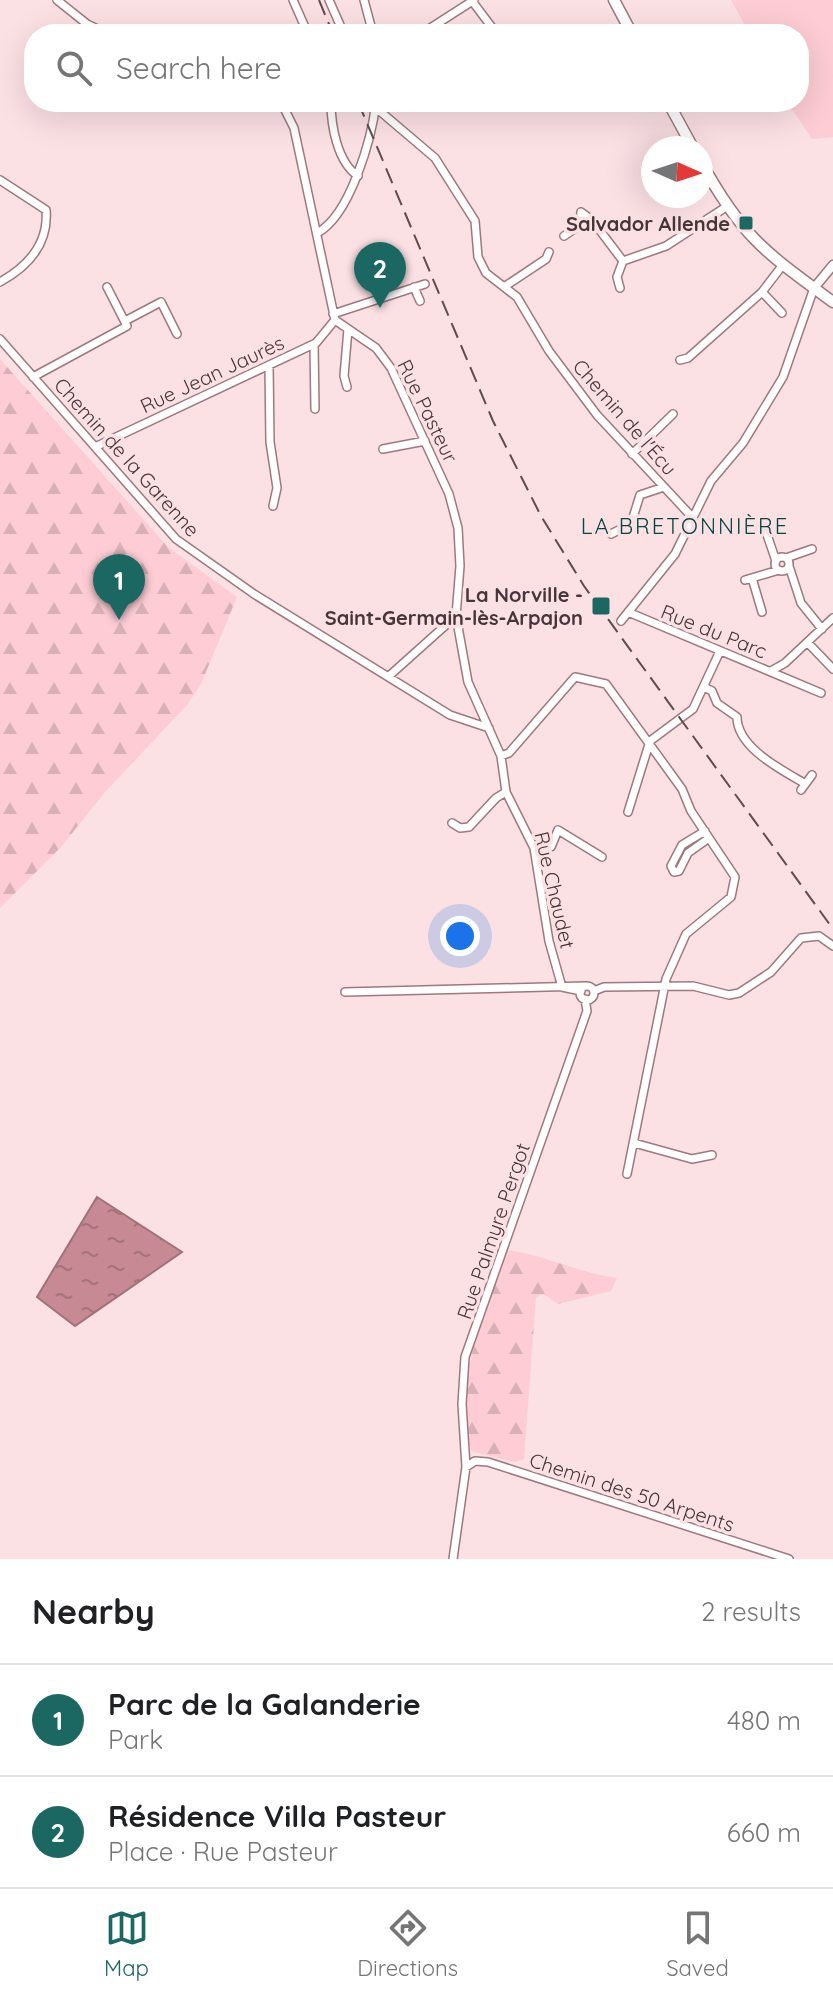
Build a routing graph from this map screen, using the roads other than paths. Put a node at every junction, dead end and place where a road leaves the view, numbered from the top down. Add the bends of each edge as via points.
1 (57, 0) edge
2 (293, 0) edge
3 (329, 0) edge
4 (364, 0) edge
5 (614, 0) edge
6 (473, 1) edge
7 (87, 24) edge
8 (304, 24) edge
9 (340, 24) edge
10 (370, 24) edge
11 (437, 24) edge
12 (490, 24) edge
13 (627, 24) edge
14 (286, 112) edge
15 (331, 112) edge
16 (373, 112) edge
17 (383, 112) edge
18 (673, 112) edge
19 (686, 136) edge
20 (358, 176) junction
21 (0, 180) edge
22 (713, 184) edge
23 (726, 207) junction
24 (334, 212) junction
25 (314, 220) junction
26 (317, 233) junction
27 (564, 236) dead end
28 (549, 252) dead end
29 (623, 261) junction
30 (833, 265) edge
31 (782, 266) junction
32 (0, 282) edge
33 (425, 284) dead end
34 (107, 287) dead end
35 (414, 287) junction
36 (504, 287) junction
37 (620, 288) dead end
38 (814, 288) junction
39 (762, 292) junction
40 (420, 301) dead end
41 (833, 302) edge
42 (782, 313) dead end
43 (334, 317) junction
44 (125, 321) junction
45 (348, 329) junction
46 (177, 334) dead end
47 (0, 339) edge
48 (314, 344) junction
49 (680, 360) dead end
50 (269, 365) junction
51 (33, 377) junction
52 (347, 387) dead end
53 (315, 409) dead end
54 (673, 414) dead end
55 (425, 441) junction
56 (95, 447) junction
57 (383, 449) dead end
58 (632, 454) junction
59 (664, 487) junction
60 (273, 506) dead end
61 (693, 518) junction
62 (764, 526) dead end
63 (611, 534) dead end
64 (812, 549) dead end
65 (787, 562) junction
66 (778, 566) junction
67 (628, 612) junction
68 (762, 612) dead end
69 (456, 616) junction
70 (833, 618) edge
71 (621, 621) dead end
72 (822, 629) junction
73 (808, 643) junction
74 (720, 651) junction
75 (833, 669) edge
76 (771, 671) junction
77 (389, 676) junction
78 (704, 687) junction
79 (821, 693) dead end
80 (489, 728) junction
81 (650, 741) junction
82 (501, 756) junction
83 (812, 775) dead end
84 (506, 792) junction
85 (628, 812) dead end
86 (452, 823) dead end
87 (707, 835) junction
88 (534, 848) junction
89 (602, 857) dead end
90 (833, 946) edge
91 (664, 986) junction
92 (562, 987) junction
93 (345, 992) dead end
94 (587, 993) junction
95 (634, 1143) junction
96 (712, 1155) dead end
97 (627, 1174) dead end
98 (466, 1467) junction
99 (453, 1559) edge
100 (789, 1559) edge

1 - 7 street
2 - 8 street
3 - 9 street
4 - 10 street
5 - 13 main road
6 - 11 street
6 - 12 street
14 - 25 street
15 - 20 street via 331,126 349,168
16 - 20 street
17 - 36 street, Chemin de l'Écu via 435,158 475,221 481,265
18 - 19 main road
20 - 24 street
21 - 32 street via 46,210 47,216 42,240 25,268
22 - 23 main road
23 - 29 street via 666,246
23 - 31 main road
24 - 25 street
24 - 26 street via 329,225
25 - 26 street
26 - 43 street
27 - 29 street via 580,225 581,212
28 - 36 street
29 - 37 street via 617,277
30 - 38 street
31 - 38 main road
31 - 39 street
33 - 35 street
34 - 44 street
35 - 40 street
35 - 43 street
36 - 58 street, Chemin de l'Écu via 522,303 581,395
38 - 41 main road
38 - 61 street via 783,377 743,443 711,481
39 - 42 street
39 - 49 street
43 - 45 street, Rue Pasteur
43 - 48 street, Rue Jean Jaurès
44 - 46 street via 161,302
44 - 51 street via 127,326
45 - 52 street
45 - 55 street, Rue Pasteur via 376,348 391,368
47 - 51 street, Chemin de la Garenne
48 - 50 street, Rue Jean Jaurès
48 - 53 street
50 - 56 street, Rue Jean Jaurès
50 - 60 street via 277,488
51 - 56 street, Chemin de la Garenne
54 - 58 street
55 - 57 street
55 - 69 street, Rue Pasteur via 458,528
56 - 77 street, Chemin de la Garenne via 145,507 196,556
58 - 59 street, Chemin de l'Écu
59 - 61 street, Chemin de l'Écu
59 - 63 street via 640,495 631,524
61 - 67 street via 675,554
62 - 66 street
64 - 65 street, Rue du Parc
65 - 66 street, Rue du Parc
65 - 72 street via 801,603
66 - 68 street, Rue du Parc via 748,579
67 - 71 street
67 - 74 street, Rue du Parc
69 - 77 street
69 - 80 street, Rue Pasteur via 468,682
70 - 72 street, Rue du Parc
72 - 73 street, Rue du Parc
73 - 75 street
73 - 76 street, Rue du Parc
74 - 76 street, Rue du Parc
74 - 78 street
76 - 79 street
77 - 80 street, Chemin de la Garenne via 450,715
78 - 81 street via 693,709
78 - 83 street via 737,717 741,736 781,770 803,786
80 - 82 street, Rue Pasteur
81 - 82 street via 610,686 575,677
81 - 85 street
81 - 87 street
82 - 84 street, Rue Chaudet
84 - 86 street via 469,827
84 - 88 street, Rue Chaudet
87 - 87 street via 682,845 671,866 674,872
87 - 91 street via 735,877 734,892 686,934
88 - 89 street via 551,847 558,830
88 - 92 street, Rue Chaudet
90 - 91 street via 819,936 801,938 771,972 739,993
91 - 94 street via 604,987
91 - 95 street
92 - 93 street
92 - 94 street
94 - 98 street, Rue Palmyre Pergot via 587,1011 465,1357
95 - 96 street via 692,1159
95 - 97 street
98 - 99 street, Rue Palmyre Pergot
98 - 100 street, Chemin des 50 Arpents via 488,1462

